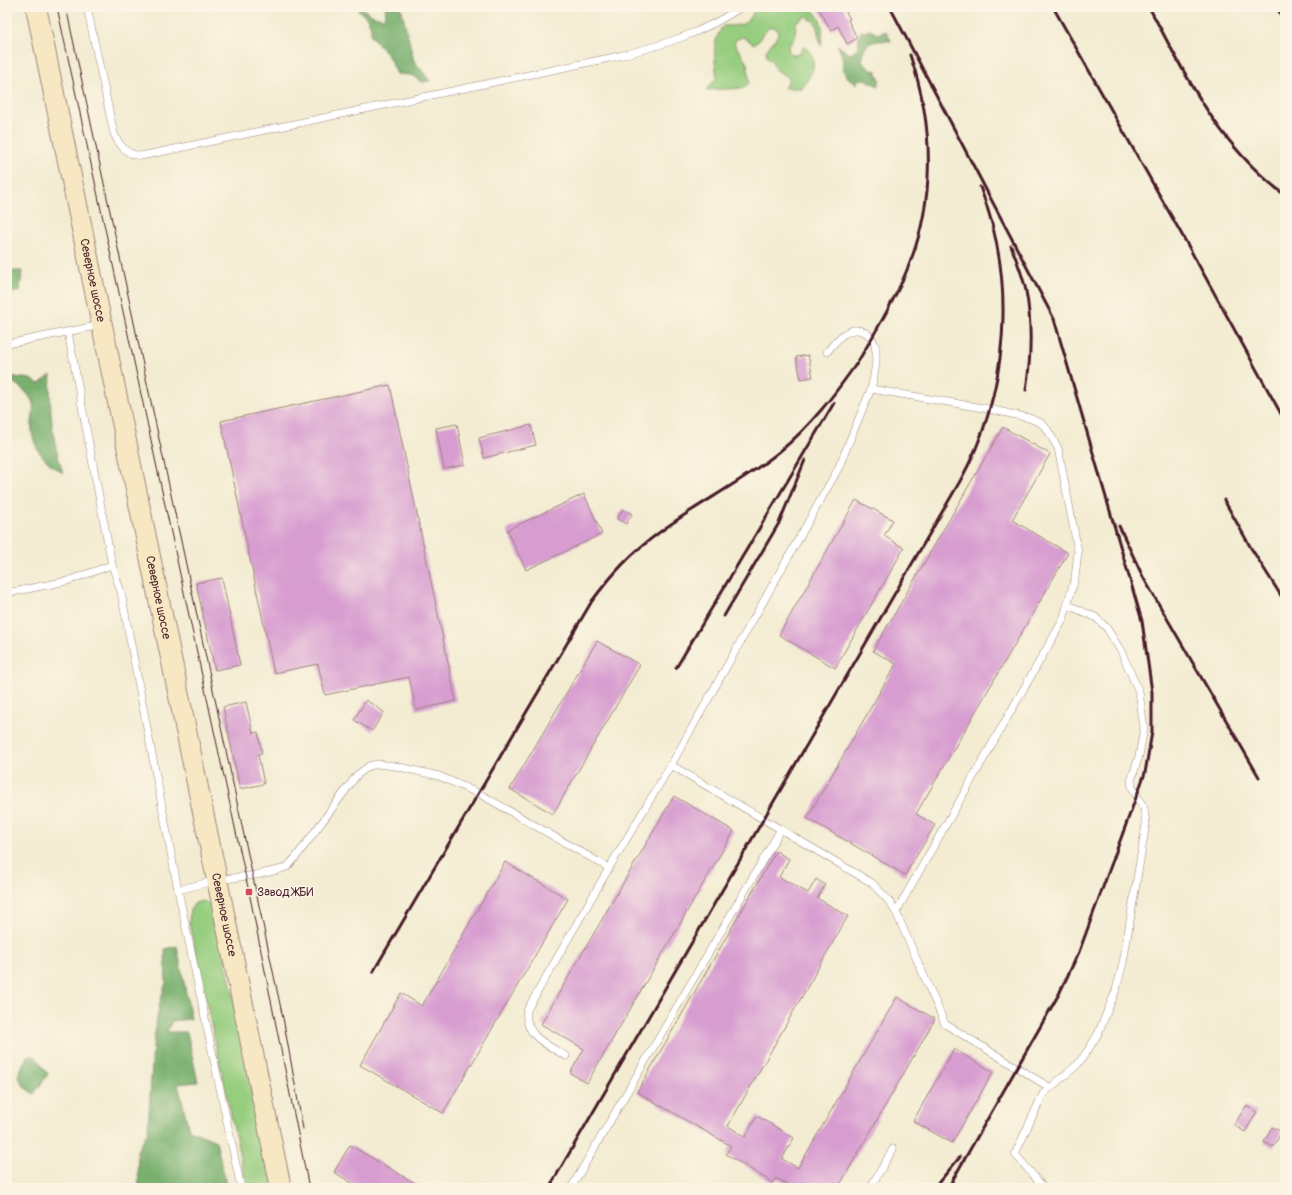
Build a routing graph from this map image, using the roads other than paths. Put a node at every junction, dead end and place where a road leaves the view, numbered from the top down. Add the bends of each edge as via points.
1 (36, 7) edge
2 (87, 7) edge
3 (741, 7) edge
4 (101, 325) junction
5 (68, 332) junction
6 (7, 344) edge
7 (826, 352) dead end
8 (871, 389) junction
9 (112, 565) junction
10 (7, 593) edge
11 (1068, 605) junction
12 (671, 765) junction
13 (781, 829) junction
14 (609, 868) junction
15 (217, 880) junction
16 (178, 890) junction
17 (896, 912) junction
18 (566, 1056) dead end
19 (1049, 1087) junction
20 (893, 1149) dead end
21 (242, 1188) edge
22 (281, 1188) edge
23 (571, 1188) edge
24 (870, 1188) edge
25 (1044, 1188) edge

1 - 4 main road, Северное шоссе
2 - 3 lane via 114,134 120,146 133,156 619,56 671,42 715,24
4 - 5 lane
4 - 15 main road, Северное шоссе
5 - 6 lane
5 - 9 lane
7 - 8 lane via 845,334 858,330 867,333 872,338 876,352
8 - 11 lane via 989,409 1035,420 1047,429 1058,448 1076,536 1077,564
8 - 12 lane via 838,469
9 - 10 lane via 67,581
9 - 16 lane via 121,592
11 - 17 lane via 1054,637
11 - 19 lane via 1095,617 1106,627 1121,651 1138,692 1144,728 1132,787 1144,808 1146,824 1123,963 1116,990 1098,1034 1088,1050 1078,1064
12 - 13 lane
12 - 14 lane
13 - 17 lane via 872,883
13 - 23 lane
14 - 15 lane via 455,782 423,772 377,764 369,766 357,775 287,867 256,875
14 - 18 lane via 527,1010 527,1024 531,1032
15 - 16 lane
15 - 22 main road, Северное шоссе
16 - 21 lane
17 - 19 lane via 945,1024
19 - 25 lane via 1039,1101 1015,1154
20 - 24 lane

